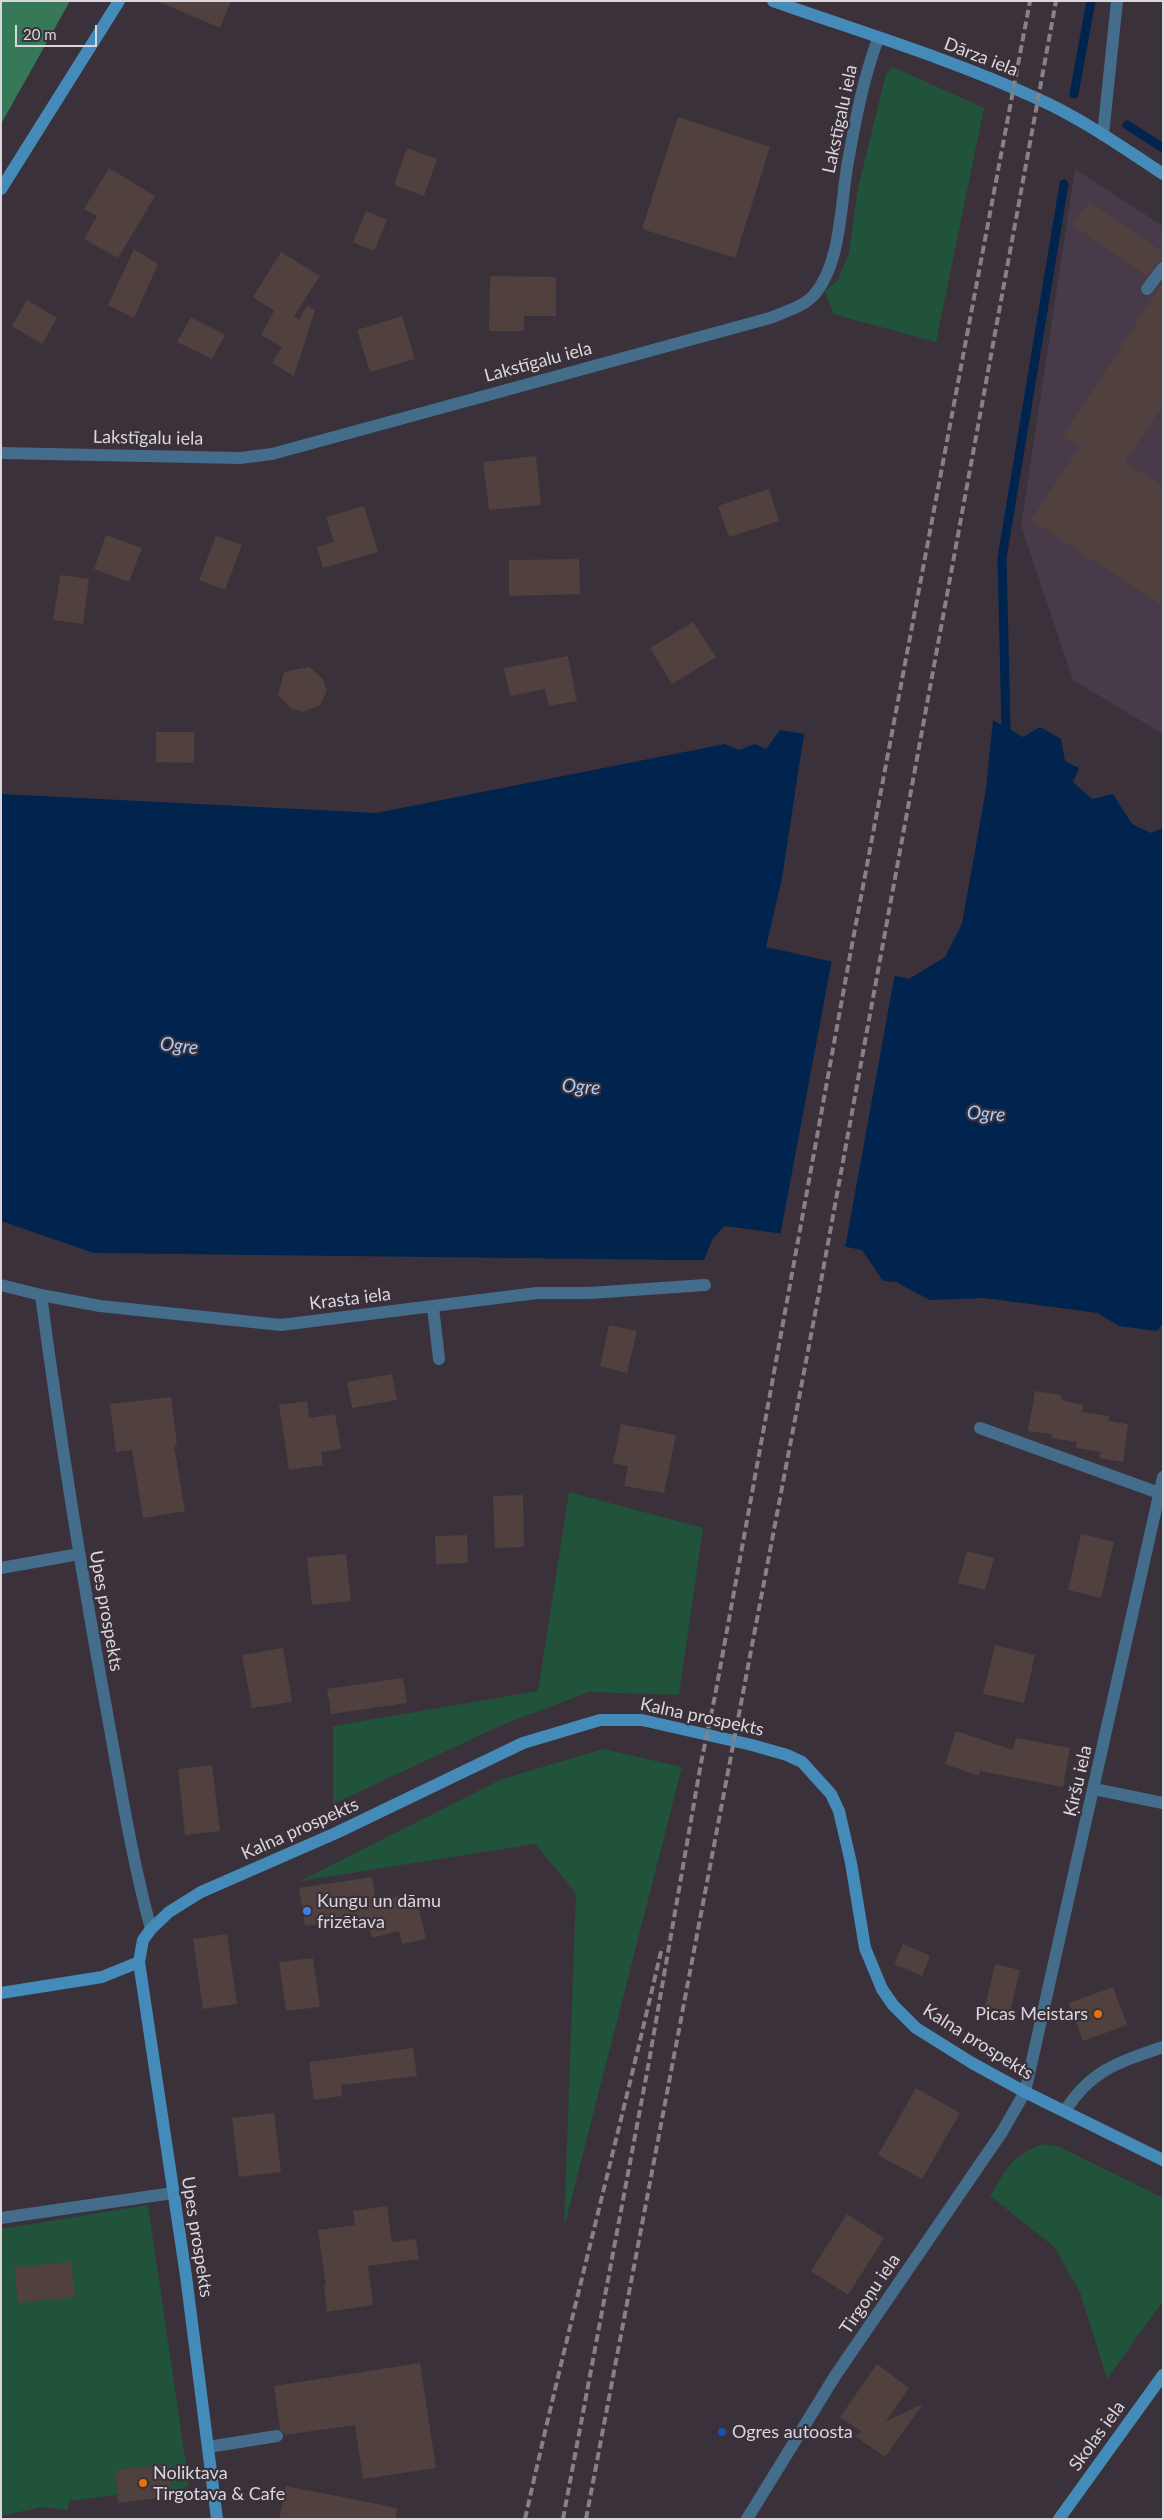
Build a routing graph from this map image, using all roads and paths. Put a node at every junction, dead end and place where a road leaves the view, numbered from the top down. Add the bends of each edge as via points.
1 (119, 1) edge
2 (773, 1) edge
3 (1117, 1) edge
4 (878, 39) junction
5 (1103, 135) junction
6 (1163, 174) edge
7 (1, 189) edge
8 (1163, 268) edge
9 (1147, 289) dead end
10 (1, 453) edge
11 (1, 1285) edge
12 (705, 1285) dead end
13 (41, 1295) junction
14 (434, 1307) junction
15 (439, 1359) dead end
16 (980, 1428) dead end
17 (1163, 1476) edge
18 (1159, 1493) junction
19 (79, 1554) junction
20 (1, 1568) edge
21 (1094, 1789) junction
22 (1163, 1804) edge
23 (151, 1929) junction
24 (139, 1962) junction
25 (1, 1993) edge
26 (1163, 2047) edge
27 (1025, 2092) junction
28 (1065, 2112) junction
29 (1163, 2160) edge
30 (173, 2192) junction
31 (1, 2218) edge
32 (1163, 2375) edge
33 (277, 2436) dead end
34 (208, 2447) junction
35 (217, 2519) edge
36 (746, 2519) edge
37 (1059, 2519) edge

1 - 7 main road
2 - 4 main road, Dārza iela
3 - 5 street
4 - 5 main road, Dārza iela via 1030,95
4 - 10 street, Lakstīgalu iela via 870,59 848,157 837,236 827,275 813,296 796,307 770,318 272,454 240,458
5 - 6 main road, Dārza iela
8 - 9 street
11 - 13 street, Krasta iela
12 - 14 street, Krasta iela via 590,1293 537,1293
13 - 14 street, Krasta iela via 100,1306 281,1325
13 - 19 street, Upes prospekts via 67,1490
14 - 15 street
16 - 18 street
17 - 18 street, Ķiršu iela
18 - 21 street, Ķiršu iela
19 - 20 street
19 - 23 street, Upes prospekts via 136,1873
21 - 22 street
21 - 27 street, Ķiršu iela
23 - 24 main road, Kalna prospekts via 143,1940
23 - 27 main road, Kalna prospekts via 201,1892 336,1834 523,1743 600,1720 642,1720 752,1745 802,1762 830,1794 839,1811 865,1948 882,1989 916,2028
24 - 25 main road via 102,1977
24 - 30 main road, Upes prospekts
26 - 28 street via 1119,2062 1089,2080
27 - 28 main road, Kalna prospekts
27 - 36 street, Tirgoņu iela via 1002,2132 835,2376
28 - 29 main road, Kalna prospekts
30 - 31 street
30 - 34 main road, Upes prospekts
32 - 37 main road, Skolas iela
33 - 34 street
34 - 35 main road, Upes prospekts

